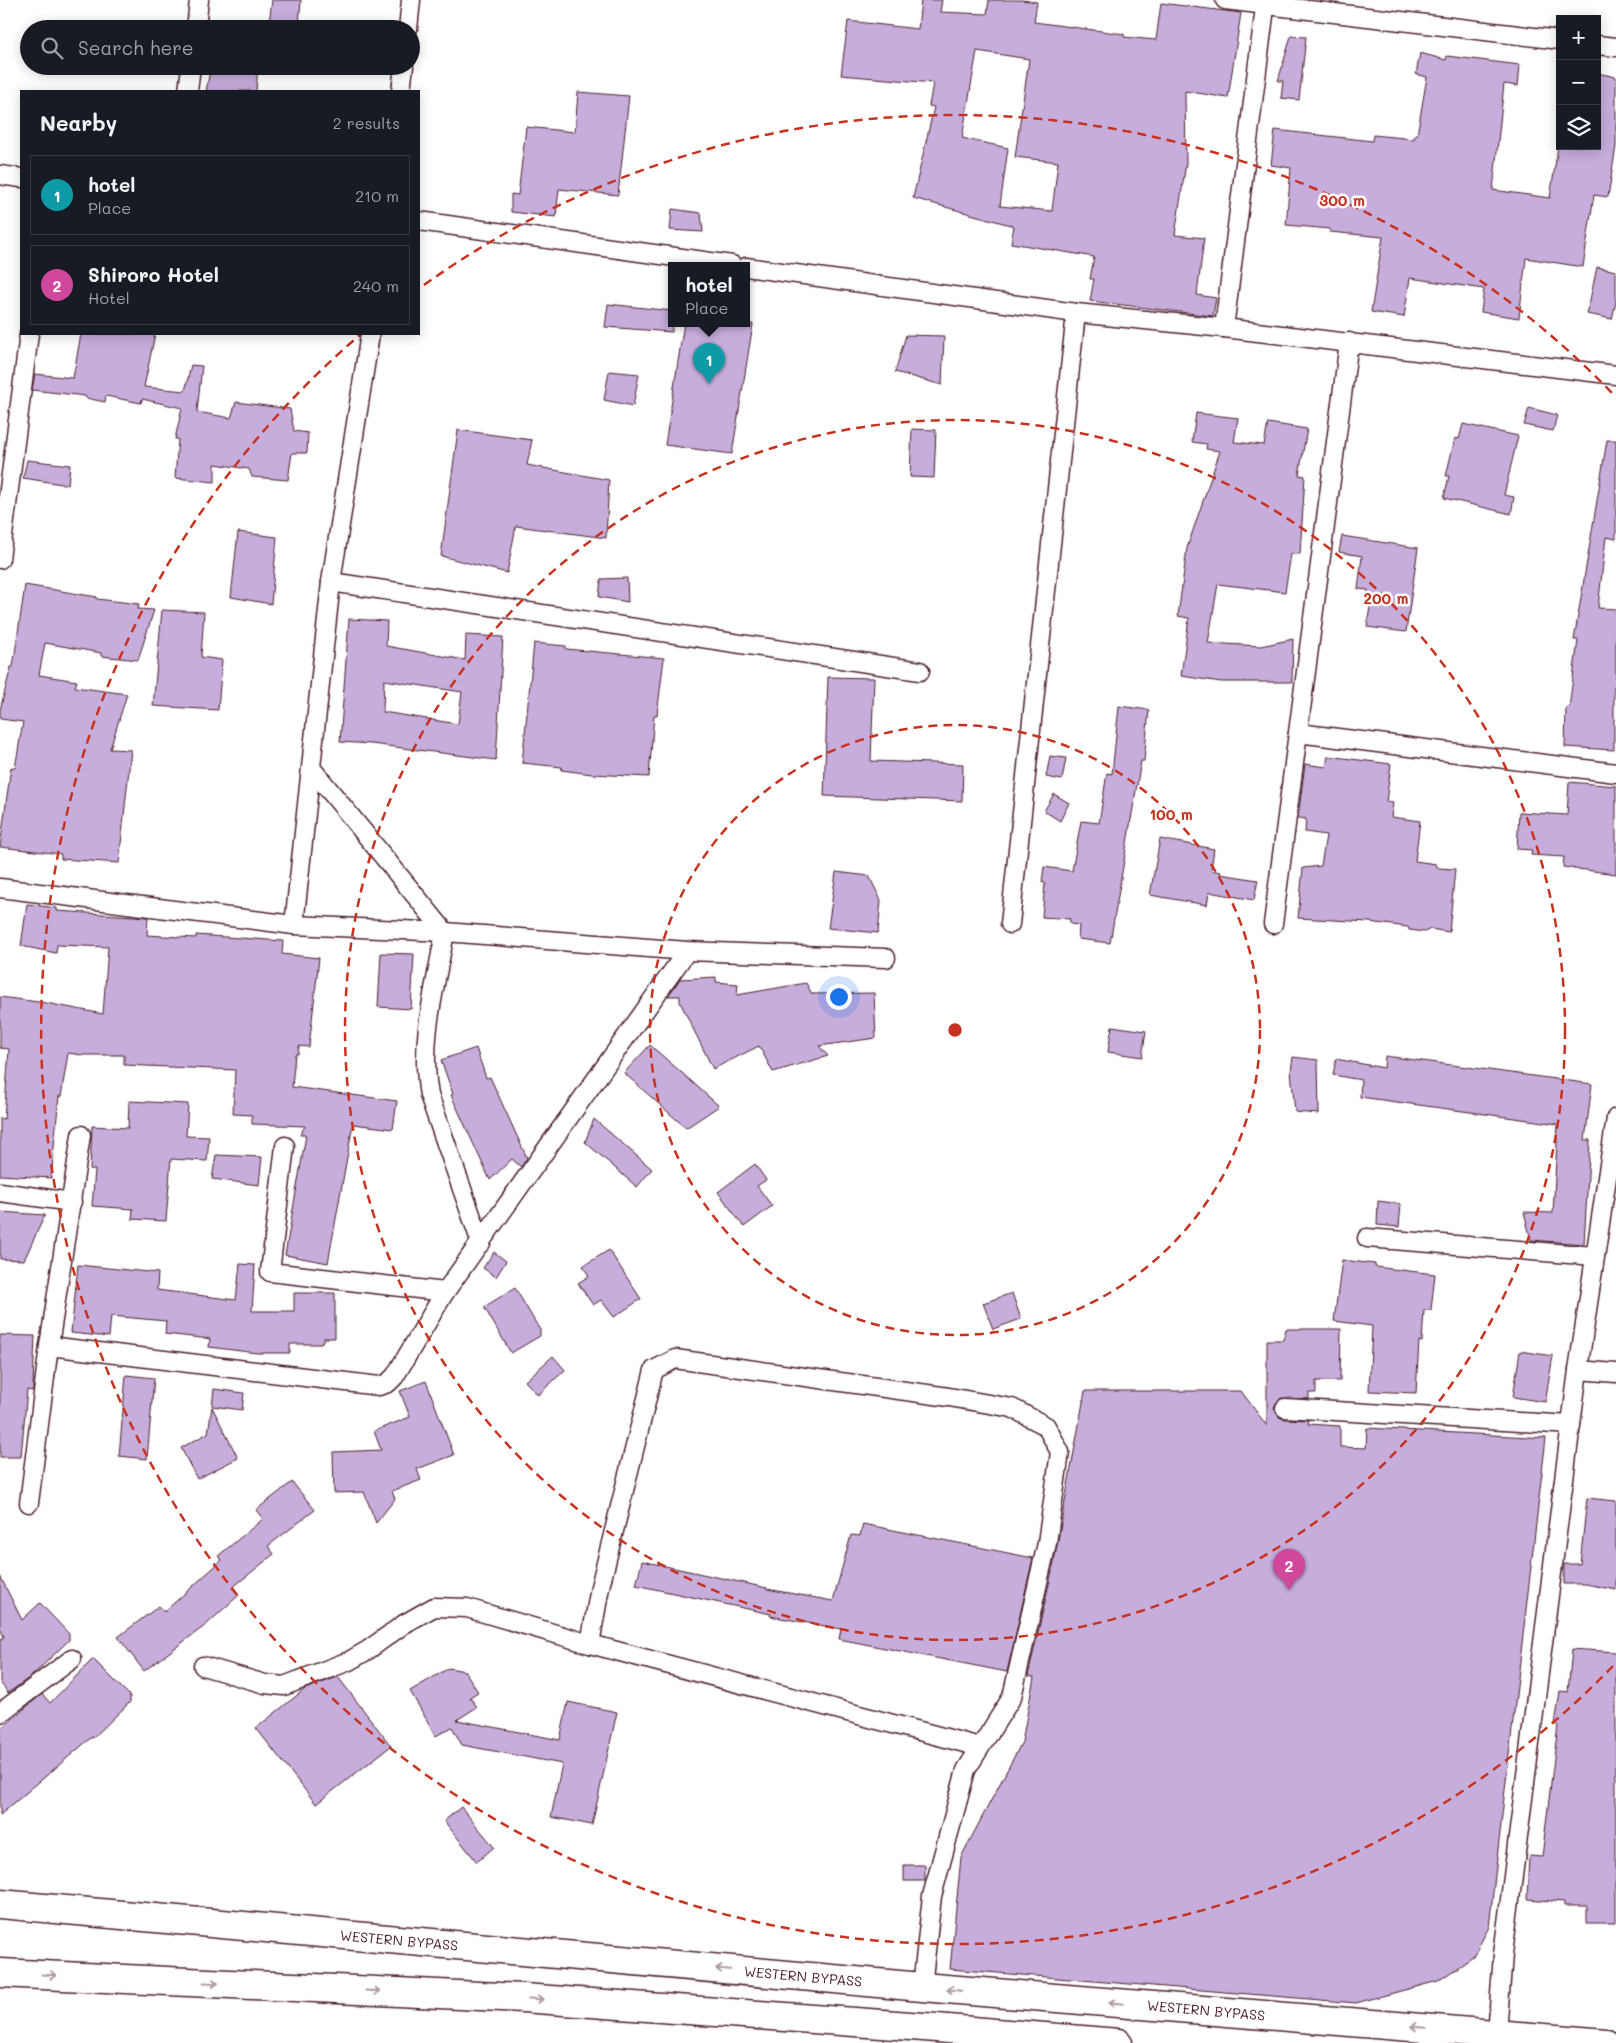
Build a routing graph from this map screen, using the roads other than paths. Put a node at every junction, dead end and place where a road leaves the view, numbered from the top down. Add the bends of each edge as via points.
1 (199, 0) edge
2 (411, 0) edge
3 (1225, 0) edge
4 (1265, 2) edge
5 (197, 20) edge
6 (409, 20) edge
7 (1556, 39) edge
8 (1601, 45) edge
9 (1616, 47) edge
10 (190, 75) edge
11 (403, 75) edge
12 (188, 90) edge
13 (402, 90) edge
14 (0, 176) edge
15 (20, 178) edge
16 (420, 221) edge
17 (711, 262) edge
18 (750, 268) edge
19 (1076, 313) junction
20 (1224, 328) junction
21 (29, 335) edge
22 (370, 335) edge
23 (1350, 342) junction
24 (1616, 375) edge
25 (0, 559) edge
26 (331, 582) junction
27 (920, 671) dead end
28 (1298, 733) junction
29 (312, 769) junction
30 (1616, 773) edge
31 (0, 888) edge
32 (1010, 924) dead end
33 (1274, 924) dead end
34 (294, 925) junction
35 (445, 932) junction
36 (687, 951) junction
37 (886, 958) dead end
38 (1616, 1118) edge
39 (81, 1134) dead end
40 (285, 1146) dead end
41 (0, 1192) edge
42 (72, 1202) junction
43 (1368, 1238) dead end
44 (481, 1243) junction
45 (1595, 1256) junction
46 (445, 1292) junction
47 (49, 1346) junction
48 (1578, 1370) junction
49 (1616, 1373) edge
50 (1285, 1408) dead end
51 (1571, 1425) junction
52 (29, 1503) dead end
53 (590, 1644) junction
54 (72, 1660) dead end
55 (203, 1666) dead end
56 (0, 1713) edge
57 (980, 1747) junction
58 (0, 1904) edge
59 (0, 1973) edge
60 (922, 1987) junction
61 (1497, 2034) junction
62 (1118, 2043) edge
63 (1606, 2043) edge

1 - 5 street
2 - 6 street
3 - 4 street
4 - 7 street
4 - 20 street
8 - 9 street
10 - 12 street
11 - 13 street
14 - 15 street
16 - 17 street
18 - 19 street
19 - 20 street
19 - 32 street
20 - 23 street
21 - 25 street
22 - 26 street
23 - 24 street
23 - 28 street
26 - 27 street
26 - 29 street
28 - 30 street
28 - 33 street
29 - 34 street
29 - 35 street
31 - 34 street
34 - 35 street
35 - 36 street
35 - 44 street via 425,1047 425,1073 429,1095
36 - 37 street
36 - 44 street
38 - 45 street
39 - 42 street
40 - 46 street via 270,1272
41 - 42 street
42 - 47 street
43 - 45 street
44 - 46 street
45 - 48 street
46 - 47 street via 395,1376 379,1386
47 - 52 street
48 - 49 street
48 - 51 street
50 - 51 street
51 - 61 street via 1503,1954
53 - 55 street via 467,1608 434,1607 348,1661 284,1686 265,1684
53 - 57 street
53 - 57 street via 600,1587 654,1370 674,1359 1012,1408 1046,1426 1060,1452 1047,1543 1012,1698
54 - 56 street
57 - 60 street via 966,1770 932,1896
60 -> 58 main road, WESTERN BYPASS
59 -> 62 main road via 523,1998
61 -> 60 main road, WESTERN BYPASS
61 - 63 main road, WESTERN BYPASS

